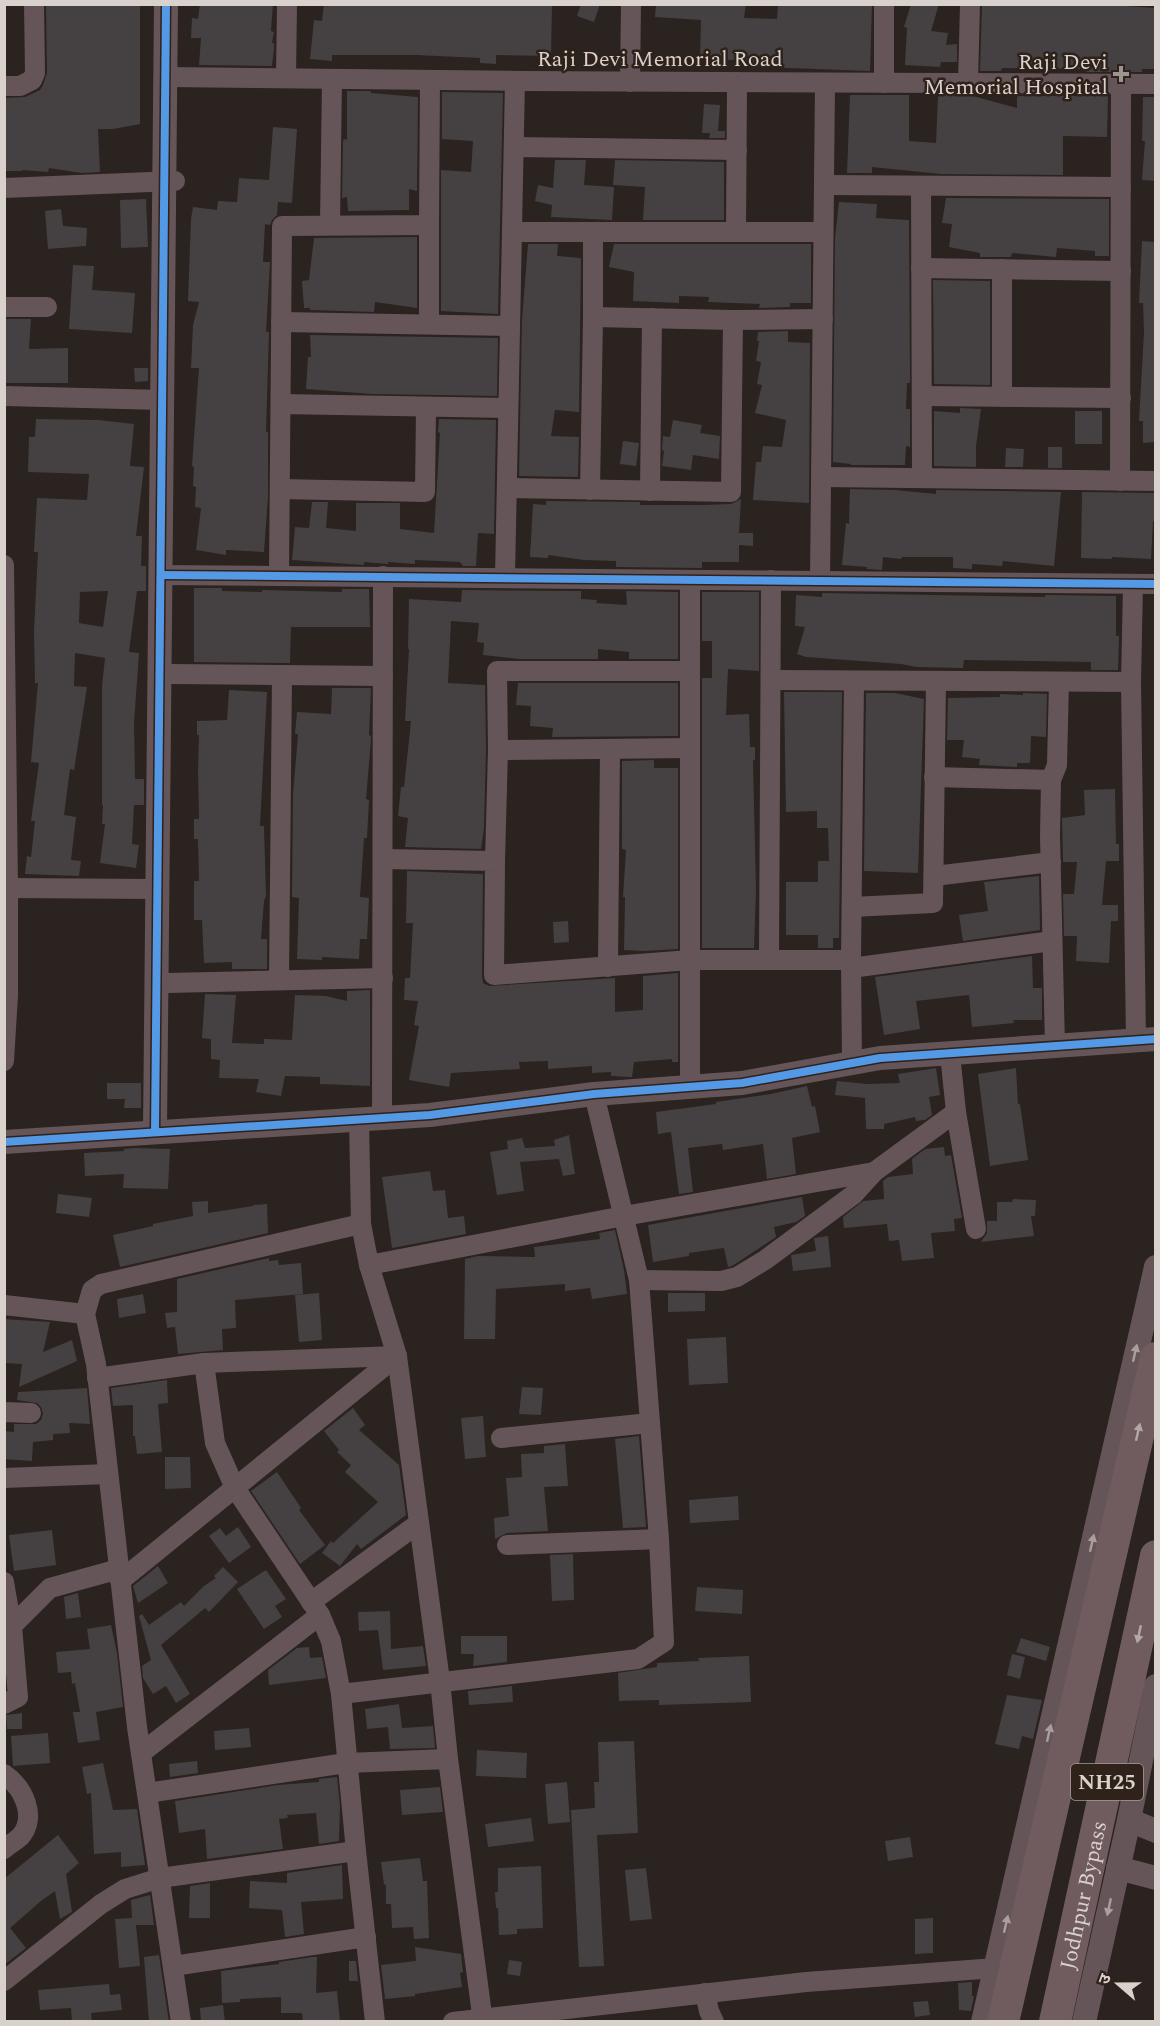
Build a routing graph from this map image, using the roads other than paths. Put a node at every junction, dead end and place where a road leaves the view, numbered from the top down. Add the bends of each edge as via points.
1 (34, 4) edge
2 (166, 4) edge
3 (176, 4) edge
4 (287, 4) edge
5 (631, 4) edge
6 (884, 4) edge
7 (970, 4) edge
8 (170, 77) junction
9 (286, 78) junction
10 (332, 79) junction
11 (430, 80) junction
12 (515, 81) junction
13 (630, 82) junction
14 (737, 82) junction
15 (825, 83) junction
16 (884, 83) junction
17 (968, 83) junction
18 (1121, 84) junction
19 (1155, 84) edge
20 (4, 86) edge
21 (514, 147) junction
22 (737, 150) junction
23 (170, 181) junction
24 (824, 185) junction
25 (921, 186) junction
26 (1121, 187) junction
27 (4, 188) edge
28 (330, 225) junction
29 (429, 225) junction
30 (512, 232) junction
31 (593, 232) junction
32 (736, 232) junction
33 (824, 232) junction
34 (921, 268) junction
35 (1002, 269) junction
36 (1121, 271) junction
37 (4, 307) edge
38 (47, 307) dead end
39 (593, 317) junction
40 (652, 318) junction
41 (823, 319) junction
42 (733, 320) junction
43 (281, 322) junction
44 (429, 324) junction
45 (510, 326) junction
46 (4, 396) edge
47 (922, 396) junction
48 (1002, 397) junction
49 (1121, 398) junction
50 (162, 400) junction
51 (280, 404) junction
52 (426, 407) junction
53 (508, 408) junction
54 (821, 477) junction
55 (922, 478) junction
56 (1120, 481) junction
57 (1155, 481) edge
58 (507, 488) junction
59 (280, 489) junction
60 (590, 490) junction
61 (650, 491) junction
62 (4, 565) edge
63 (166, 574) junction
64 (279, 575) junction
65 (383, 576) junction
66 (505, 578) junction
67 (690, 579) junction
68 (771, 580) junction
69 (820, 581) junction
70 (1133, 584) junction
71 (1155, 584) edge
72 (5, 591) edge
73 (690, 671) junction
74 (170, 674) junction
75 (282, 675) junction
76 (383, 676) junction
77 (771, 680) junction
78 (854, 681) junction
79 (936, 681) junction
80 (1059, 682) junction
81 (1131, 682) junction
82 (5, 690) edge
83 (690, 748) junction
84 (610, 749) junction
85 (498, 750) junction
86 (934, 777) junction
87 (1051, 780) junction
88 (6, 807) edge
89 (383, 859) junction
90 (495, 861) junction
91 (1051, 862) junction
92 (934, 876) junction
93 (6, 888) edge
94 (158, 890) junction
95 (852, 907) junction
96 (1052, 941) junction
97 (690, 960) junction
98 (769, 960) junction
99 (851, 964) junction
100 (608, 967) junction
101 (383, 978) junction
102 (279, 980) junction
103 (167, 983) junction
104 (6, 995) edge
105 (1145, 1040) edge
106 (1055, 1046) junction
107 (950, 1054) junction
108 (4, 1061) edge
109 (852, 1064) junction
110 (690, 1088) junction
111 (594, 1094) junction
112 (956, 1112) junction
113 (382, 1118) junction
114 (358, 1119) junction
115 (160, 1132) junction
116 (4, 1142) edge
117 (874, 1172) junction
118 (624, 1216) junction
119 (361, 1224) junction
120 (976, 1229) dead end
121 (369, 1265) junction
122 (1155, 1267) edge
123 (639, 1280) junction
124 (4, 1305) edge
125 (85, 1314) junction
126 (397, 1356) junction
127 (1155, 1358) edge
128 (204, 1363) junction
129 (97, 1378) junction
130 (4, 1412) edge
131 (31, 1413) dead end
132 (650, 1423) junction
133 (501, 1438) dead end
134 (108, 1474) junction
135 (4, 1478) edge
136 (235, 1488) junction
137 (419, 1523) junction
138 (659, 1539) junction
139 (507, 1545) dead end
140 (1155, 1556) edge
141 (119, 1575) junction
142 (5, 1594) edge
143 (316, 1609) junction
144 (12, 1626) junction
145 (441, 1681) junction
146 (1155, 1686) edge
147 (341, 1694) junction
148 (9, 1700) edge
149 (141, 1753) junction
150 (448, 1759) junction
151 (346, 1763) junction
152 (4, 1774) edge
153 (147, 1794) junction
154 (1129, 1820) junction
155 (1155, 1831) edge
156 (4, 1849) edge
157 (356, 1851) junction
158 (1118, 1868) junction
159 (159, 1878) junction
160 (1155, 1878) edge
161 (366, 1937) junction
162 (173, 1966) junction
163 (996, 1968) junction
164 (4, 1981) edge
165 (705, 1993) junction
166 (483, 2020) edge
167 (181, 2022) edge
168 (375, 2022) edge
169 (453, 2022) edge
170 (714, 2022) edge
171 (983, 2022) edge
172 (1003, 2022) edge
173 (1054, 2022) edge
174 (1084, 2022) edge

1 - 20 street via 35,73 32,80 20,86
2 - 8 street
3 - 8 street
4 - 9 street
5 - 13 street
6 - 16 street
7 - 17 street
8 - 9 street, Raji Devi Memorial Road
8 - 23 street
9 - 10 street, Raji Devi Memorial Road
10 - 11 street, Raji Devi Memorial Road
10 - 28 street
11 - 12 street, Raji Devi Memorial Road
11 - 29 street
12 - 13 street, Raji Devi Memorial Road
12 - 21 street
13 - 14 street, Raji Devi Memorial Road
14 - 15 street, Raji Devi Memorial Road
14 - 22 street
15 - 16 street, Raji Devi Memorial Road
15 - 24 street
16 - 17 street, Raji Devi Memorial Road
17 - 18 street, Raji Devi Memorial Road
18 - 19 street, Raji Devi Memorial Road
18 - 26 street
21 - 22 street
21 - 30 street
22 - 32 street
23 - 27 street
23 - 50 street
23 - 63 street
24 - 25 street
24 - 33 street
25 - 26 street
25 - 34 street
26 - 36 street
28 - 29 street
28 - 43 street via 282,226
29 - 44 street
30 - 31 street
30 - 45 street
31 - 32 street
31 - 39 street
32 - 33 street
33 - 41 street
34 - 35 street
34 - 47 street
35 - 36 street
35 - 48 street
36 - 49 street
37 - 38 street
39 - 40 street
39 - 60 street
40 - 42 street
40 - 61 street
41 - 42 street
41 - 54 street
42 - 61 street via 731,492
43 - 44 street
43 - 51 street
44 - 45 street
45 - 53 street
46 - 50 street
47 - 48 street
47 - 55 street
48 - 49 street
49 - 56 street
50 - 63 street
51 - 52 street
51 - 59 street
52 - 53 street
52 - 59 street via 425,492
53 - 58 street
54 - 55 street
54 - 69 street
55 - 56 street
56 - 57 street
58 - 60 street
58 - 66 street
59 - 64 street
60 - 61 street
62 - 72 street
63 - 64 street
63 - 74 street
63 - 94 street
64 - 65 street
65 - 66 street
65 - 76 street
66 - 67 street
67 - 68 street
67 - 73 street
68 - 69 street
68 - 77 street
69 - 70 street
70 - 71 street
70 - 81 street
72 - 82 street
73 - 83 street
73 - 85 street via 497,671
74 - 75 street
74 - 103 street
75 - 76 street
75 - 102 street
76 - 89 street
77 - 78 street
77 - 98 street
78 - 79 street
78 - 95 street
79 - 80 street
79 - 86 street
80 - 81 street
80 - 87 street via 1057,765
81 - 105 street
82 - 88 street
83 - 84 street
83 - 97 street
84 - 85 street
84 - 100 street
85 - 90 street
86 - 87 street
86 - 92 street
87 - 91 street
88 - 93 street
89 - 90 street
89 - 101 street
90 - 100 street via 494,975
91 - 92 street
91 - 96 street
92 - 95 street via 933,903
93 - 94 street
93 - 104 street
94 - 115 street
95 - 99 street
96 - 99 street
96 - 106 street
97 - 98 street
97 - 100 street
97 - 110 street
98 - 99 street
99 - 109 street
101 - 102 street
101 - 113 street
102 - 103 street
103 - 115 street
104 - 108 street
105 - 106 street
106 - 107 street
107 - 109 street via 880,1058
107 - 112 street
109 - 110 street
110 - 111 street
111 - 113 street
111 - 118 street
112 - 117 street
112 - 120 street
113 - 114 street
114 - 115 street
114 - 119 street
115 - 116 street
117 - 118 street
117 - 123 street via 853,1195 737,1277 721,1281
118 - 121 street
118 - 123 street
119 - 121 street
119 - 125 street via 101,1284 92,1290
121 - 126 street
163 -> 122 street
123 - 132 street
124 - 125 street
125 - 129 street
126 - 128 street
126 - 136 street
126 - 137 street
172 -> 127 highway
128 - 129 street
128 - 136 street via 215,1443
129 - 134 street
130 - 131 street
132 - 133 street
132 - 138 street
134 - 135 street
134 - 141 street
136 - 141 street
136 - 143 street
137 - 143 street
137 - 145 street
138 - 139 street
138 - 145 street via 664,1642 658,1648 638,1659
140 -> 173 highway, Jodhpur Bypass / NH25
141 - 144 street via 50,1588
141 - 149 street
142 - 144 street
143 - 147 street via 331,1641
143 - 149 street
144 - 148 street
145 - 147 street
145 - 150 street
146 - 154 street
147 - 151 street
149 - 153 street
150 - 151 street
150 - 166 street
151 - 153 street
151 - 157 street
152 - 156 street via 24,1795 28,1811 21,1836
153 - 159 street
154 - 155 street
154 - 158 street
157 - 159 street
157 - 161 street
158 - 160 street
158 -> 174 street
159 - 162 street
159 - 164 street via 125,1889 100,1904
161 - 162 street
161 - 168 street
162 - 167 street
163 - 165 street
163 - 171 street
165 - 166 street
165 - 170 street
166 - 169 street

